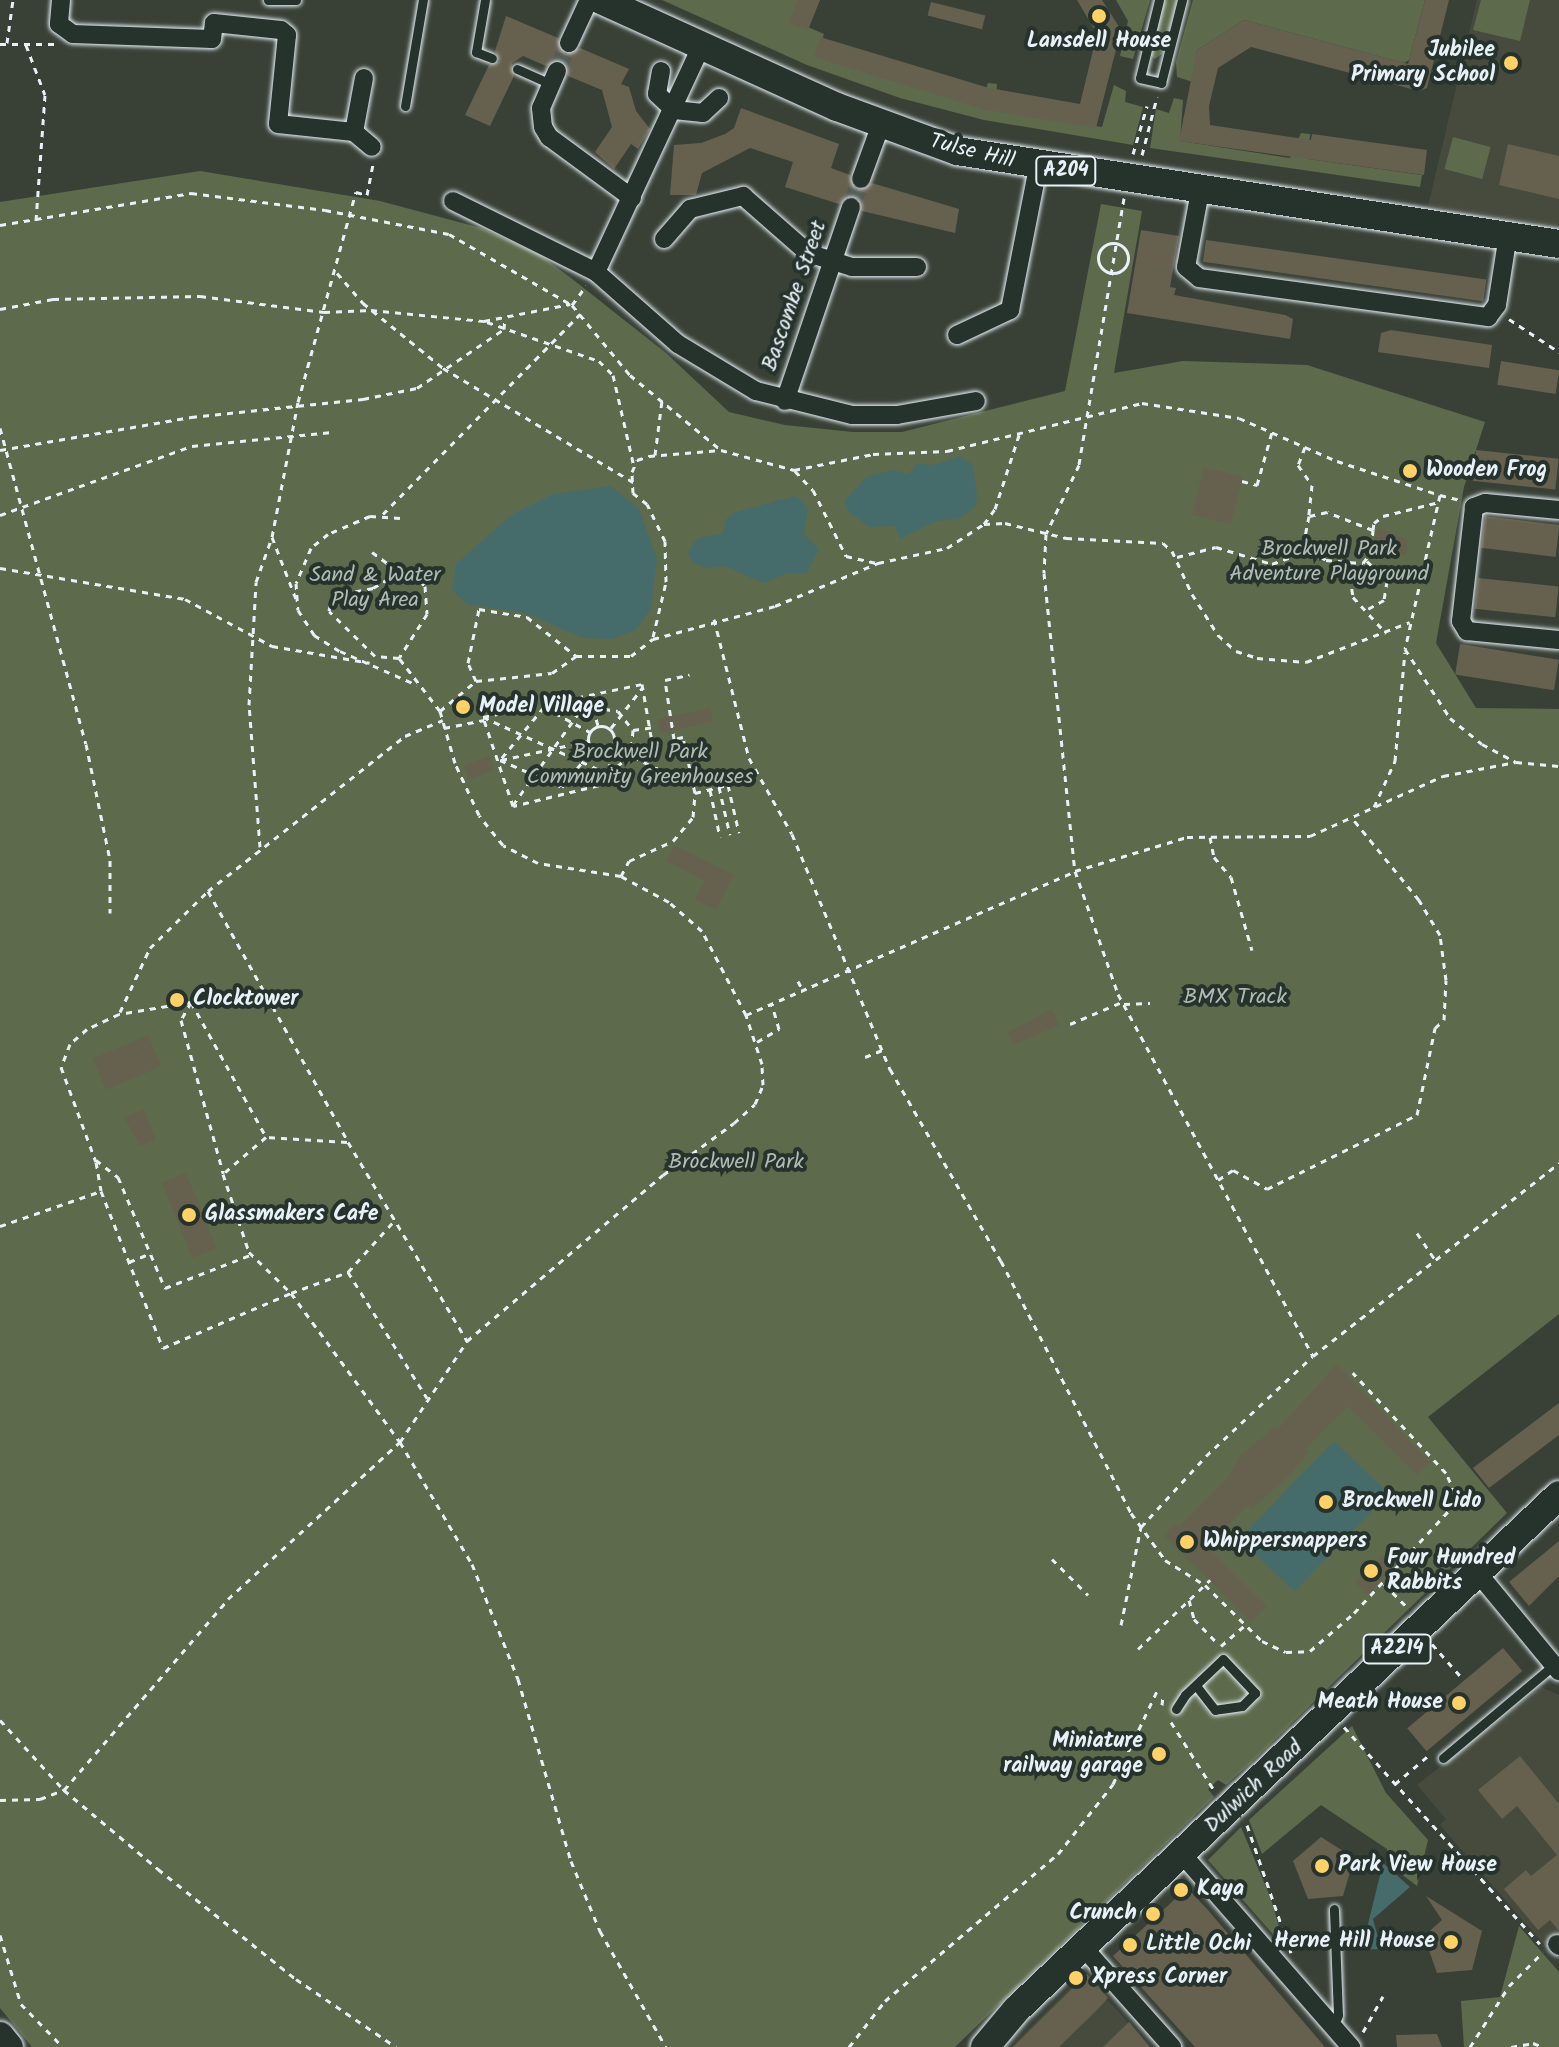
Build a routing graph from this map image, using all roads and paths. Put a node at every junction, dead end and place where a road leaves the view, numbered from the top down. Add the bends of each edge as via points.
1 (13, 0) edge
2 (61, 0) edge
3 (268, 0) edge
4 (296, 0) edge
5 (423, 0) edge
6 (485, 0) edge
7 (589, 0) edge
8 (601, 0) edge
9 (1159, 0) edge
10 (1182, 0) edge
11 (73, 34) junction
12 (7, 43) junction
13 (569, 43) tunnel mouth
14 (0, 44) edge
15 (26, 45) junction
16 (701, 47) junction
17 (492, 58) dead end
18 (517, 69) dead end
19 (661, 71) dead end
20 (553, 77) joint
21 (364, 78) dead end
22 (719, 98) dead end
23 (405, 106) dead end
24 (1147, 106) dead end
25 (1154, 108) dead end
26 (674, 110) junction
27 (881, 124) junction
28 (354, 132) junction
29 (372, 147) joint
30 (1143, 152) dead end
31 (1132, 158) dead end
32 (1038, 167) junction
33 (861, 179) tunnel mouth
34 (1200, 191) junction
35 (632, 198) junction
36 (453, 201) dead end
37 (851, 207) tunnel mouth
38 (1122, 207) dead end
39 (36, 221) dead end
40 (1508, 235) junction
41 (664, 239) dead end
42 (1115, 242) junction
43 (1559, 244) edge
44 (834, 259) junction
45 (917, 267) dead end
46 (336, 271) junction
47 (596, 272) junction
48 (1110, 273) junction
49 (0, 309) edge
50 (371, 310) junction
51 (324, 312) junction
52 (580, 314) dead end
53 (1497, 317) junction
54 (505, 318) junction
55 (484, 321) junction
56 (504, 329) junction
57 (957, 335) dead end
58 (551, 344) junction
59 (1559, 352) edge
60 (443, 368) junction
61 (495, 396) junction
62 (662, 400) dead end
63 (785, 401) junction
64 (976, 401) dead end
65 (298, 402) junction
66 (0, 428) edge
67 (332, 432) dead end
68 (1272, 432) dead end
69 (1019, 435) dead end
70 (292, 437) junction
71 (1305, 446) dead end
72 (8, 449) junction
73 (0, 450) edge
74 (721, 450) dead end
75 (655, 455) junction
76 (634, 467) junction
77 (794, 470) dead end
78 (1242, 481) dead end
79 (633, 482) junction
80 (24, 503) junction
81 (1559, 510) edge
82 (0, 515) edge
83 (382, 515) junction
84 (1309, 516) junction
85 (400, 518) dead end
86 (984, 524) junction
87 (1373, 530) junction
88 (1046, 534) junction
89 (272, 537) junction
90 (1310, 550) junction
91 (372, 552) dead end
92 (1175, 558) junction
93 (1367, 561) junction
94 (876, 563) junction
95 (1348, 565) junction
96 (0, 568) edge
97 (393, 574) junction
98 (39, 577) junction
99 (298, 602) junction
100 (1368, 609) junction
101 (714, 619) junction
102 (1412, 621) junction
103 (1386, 633) junction
104 (251, 635) junction
105 (653, 639) junction
106 (1559, 640) edge
107 (1405, 649) junction
108 (576, 656) junction
109 (399, 658) junction
110 (370, 663) junction
111 (689, 675) dead end
112 (476, 681) junction
113 (420, 686) junction
114 (643, 687) junction
115 (589, 695) junction
116 (544, 705) junction
117 (592, 707) junction
118 (440, 711) junction
119 (622, 714) junction
120 (484, 719) junction
121 (443, 720) junction
122 (572, 722) junction
123 (598, 726) junction
124 (652, 727) junction
125 (444, 728) junction
126 (610, 729) junction
127 (633, 730) junction
128 (590, 732) junction
129 (521, 734) junction
130 (588, 741) junction
131 (612, 745) junction
132 (553, 749) junction
133 (593, 749) junction
134 (605, 751) junction
135 (631, 755) junction
136 (498, 760) junction
137 (582, 762) junction
138 (1516, 762) junction
139 (1559, 766) edge
140 (657, 769) junction
141 (611, 771) junction
142 (534, 775) junction
143 (613, 778) junction
144 (719, 787) junction
145 (562, 790) junction
146 (710, 790) junction
147 (695, 793) junction
148 (513, 806) junction
149 (1372, 810) junction
150 (1353, 819) junction
151 (739, 833) dead end
152 (730, 835) dead end
153 (720, 837) dead end
154 (1210, 837) junction
155 (260, 847) junction
156 (1075, 871) junction
157 (621, 876) junction
158 (208, 891) junction
159 (110, 913) dead end
160 (1252, 950) dead end
161 (849, 971) junction
162 (798, 981) dead end
163 (803, 991) junction
164 (191, 1002) junction
165 (1123, 1003) junction
166 (1150, 1003) dead end
167 (772, 1004) junction
168 (119, 1014) junction
169 (746, 1015) junction
170 (1070, 1024) dead end
171 (756, 1043) junction
172 (882, 1050) junction
173 (865, 1057) dead end
174 (266, 1137) junction
175 (348, 1142) junction
176 (96, 1160) junction
177 (1559, 1163) edge
178 (223, 1174) junction
179 (1218, 1180) junction
180 (101, 1191) junction
181 (395, 1220) junction
182 (0, 1226) edge
183 (1417, 1233) dead end
184 (151, 1253) junction
185 (252, 1254) junction
186 (1436, 1260) junction
187 (129, 1262) junction
188 (348, 1272) junction
189 (291, 1293) junction
190 (467, 1341) junction
191 (1313, 1356) junction
192 (1353, 1373) dead end
193 (428, 1399) junction
194 (400, 1442) junction
195 (1559, 1495) edge
196 (1141, 1527) junction
197 (1052, 1559) dead end
198 (1477, 1572) junction
199 (1210, 1580) dead end
200 (1384, 1584) junction
201 (1205, 1585) junction
202 (1088, 1595) dead end
203 (1189, 1600) junction
204 (1406, 1607) dead end
205 (1350, 1609) dead end
206 (1354, 1613) junction
207 (1121, 1625) dead end
208 (1245, 1625) junction
209 (1432, 1644) dead end
210 (1220, 1647) junction
211 (1138, 1649) dead end
212 (1223, 1659) junction
213 (1557, 1668) edge
214 (1464, 1680) dead end
215 (1196, 1686) junction
216 (1158, 1689) dead end
217 (1176, 1709) dead end
218 (1169, 1719) dead end
219 (0, 1720) edge
220 (1344, 1727) dead end
221 (1443, 1758) dead end
222 (64, 1790) junction
223 (1218, 1797) dead end
224 (0, 1800) edge
225 (1244, 1819) dead end
226 (1182, 1854) junction
227 (1334, 1909) dead end
228 (0, 1935) edge
229 (1083, 1947) junction
230 (1289, 1960) dead end
231 (1383, 1996) dead end
232 (1334, 2025) junction
233 (0, 2036) edge
234 (1355, 2043) edge
235 (9, 2047) edge
236 (63, 2047) edge
237 (396, 2047) edge
238 (666, 2047) edge
239 (849, 2047) edge
240 (985, 2047) edge
241 (1172, 2047) edge
242 (1470, 2047) edge
243 (1511, 2047) edge
244 (1543, 2047) edge

1 - 12 path
2 - 11 street via 59,24
3 - 4 lane
5 - 23 lane
6 - 17 lane via 476,52
7 - 13 street
8 - 16 main road, Tulse Hill / A204
9 - 10 lane via 1140,78 1161,83
11 - 15 path via 61,44
11 - 28 street via 212,39 214,23 281,30 287,35 278,124
12 - 14 path
12 - 15 path
15 - 39 path via 45,95
16 - 26 street
16 - 27 main road, Tulse Hill / A204
18 - 20 lane
19 - 26 street via 657,94
20 - 35 street via 541,108 549,137
21 - 28 street
22 - 26 street via 703,113
24 - 31 path
25 - 30 path
26 - 35 street
27 - 32 main road, Tulse Hill / A204 via 957,151
27 - 33 street
28 - 29 street
29 - 46 path via 367,195 356,192
32 - 34 main road, Tulse Hill / A204
32 - 57 street via 1010,310
34 - 40 main road, Tulse Hill / A204
34 - 53 street via 1186,267 1199,278
35 - 47 street
36 - 47 street
37 - 44 street, Bascombe Street
38 - 42 path
40 - 43 main road, Tulse Hill / A204
40 - 53 street
41 - 44 street via 690,209 743,196 794,245
42 - 48 path
42 - 48 path via 1102,247 1097,257
42 - 48 path via 1127,251 1128,261
44 - 45 street via 852,267
44 - 63 street, Bascombe Street
46 - 50 path
46 - 51 path
47 - 54 path via 571,305
47 - 63 street via 678,344 731,379
48 - 88 path via 1079,465
49 - 51 path via 53,299 200,296
50 - 51 path
50 - 55 path
50 - 60 path
51 - 65 path
52 - 58 path
53 - 59 path
54 - 55 path
54 - 56 path
55 - 56 path
56 - 58 path
56 - 60 path
58 - 61 path
58 - 76 path via 599,361 613,375
60 - 61 path
60 - 65 path via 417,388 363,399
61 - 79 path
61 - 83 path
62 - 75 path
63 - 64 street via 867,415
65 - 70 path
65 - 72 path
66 - 72 path
67 - 70 path
68 - 78 path via 1257,485
69 - 86 path via 1006,485
70 - 80 path via 192,446 45,501
70 - 89 path
71 - 84 path via 1298,465 1312,485
72 - 73 path
72 - 80 path
74 - 75 path
75 - 76 path via 637,460
76 - 79 path
77 - 94 path via 813,490 846,556
79 - 105 path via 633,493 647,504 665,541 665,593
80 - 82 path
80 - 98 path
81 - 106 street via 1485,503 1474,507 1462,628
83 - 85 path
83 - 99 path via 328,534 311,548 296,583
84 - 87 path via 1337,514
84 - 90 path via 1305,536
86 - 88 path via 1005,523
86 - 94 path via 947,548
87 - 93 path
87 - 102 path via 1383,516 1439,502
88 - 92 path via 1155,542 1168,546
88 - 156 path via 1044,573
89 - 99 path
89 - 104 path via 256,582
90 - 92 path via 1272,564 1216,547
90 - 95 path
91 - 97 path
92 - 103 path via 1205,617 1229,646 1246,655 1306,662
93 - 95 path
93 - 100 path via 1387,581 1384,600
94 - 101 path via 775,606
95 - 100 path via 1351,593
96 - 98 path
97 - 109 path via 412,572 430,601
97 - 109 path via 373,588 332,596 329,611 375,656
98 - 104 path via 185,599 223,615
98 - 159 path via 73,690 106,834
99 - 110 path via 314,635
100 - 103 path
101 - 105 path
101 - 161 path via 749,758 792,834
102 - 103 path
102 - 107 path
104 - 110 path via 300,655
104 - 155 path via 249,705
105 - 108 path via 620,659
107 - 138 path via 1450,718
107 - 149 path via 1395,761
108 - 112 path via 552,673
108 - 112 path via 527,617 479,609 468,663
109 - 113 path
110 - 113 path
111 - 147 path via 665,680 668,724 674,739 683,737
112 - 118 path
113 - 118 path
114 - 115 path
114 - 119 path
114 - 124 path
115 - 116 path
115 - 117 path
115 - 122 path
116 - 120 path
116 - 122 path
116 - 129 path
117 - 119 path
117 - 123 path
118 - 121 path
119 - 126 path
119 - 127 path
120 - 125 path
120 - 129 path
120 - 136 path
121 - 125 path
121 - 155 path via 405,736
122 - 128 path
122 - 132 path
123 - 126 path
123 - 128 path
124 - 127 path
124 - 140 path
125 - 157 path via 479,815 503,845 538,863
126 - 131 path
127 - 135 path
128 - 130 path
129 - 132 path
129 - 136 path
130 - 132 path
130 - 133 path
131 - 134 path
131 - 135 path
132 - 136 path
132 - 137 path
132 - 142 path
133 - 134 path
133 - 137 path
134 - 141 path
135 - 140 path
135 - 141 path
136 - 142 path
136 - 148 path
137 - 143 path
137 - 145 path
138 - 139 path
138 - 149 path via 1443,776
140 - 143 path
141 - 143 path
142 - 145 path
142 - 148 path
143 - 145 path
144 - 146 path
144 - 151 path via 728,785
144 - 152 path
145 - 148 path
146 - 147 path
146 - 153 path
147 - 157 path via 693,817 681,835 629,861
149 - 150 path
150 - 154 path via 1310,836
150 - 179 path via 1419,900 1440,935 1444,1020 1435,1028 1417,1115 1267,1189 1233,1170
154 - 156 path via 1187,837
154 - 160 path via 1214,857 1231,877
155 - 158 path
156 - 161 path
156 - 165 path
157 - 169 path via 692,920 719,959
158 - 168 path via 150,948
158 - 175 path
161 - 163 path
161 - 172 path
162 - 163 path
163 - 167 path
164 - 168 path
164 - 174 path
164 - 178 path via 181,1020
165 - 166 path
165 - 170 path
165 - 179 path
167 - 169 path
167 - 171 path via 779,1029
168 - 176 path via 70,1044 61,1067
169 - 171 path
171 - 190 path via 763,1085 755,1104
172 - 173 path
172 - 196 path
174 - 175 path
174 - 178 path
175 - 181 path
176 - 180 path
176 - 184 path via 118,1177
177 - 186 path
178 - 185 path
179 - 191 path
180 - 182 path
180 - 187 path
181 - 188 path
181 - 190 path
183 - 186 path
184 - 185 path via 165,1288
184 - 187 path
185 - 189 path
186 - 191 path
187 - 189 path via 163,1348
188 - 189 path
188 - 193 path
189 - 194 path
190 - 193 path
191 - 196 path via 1206,1456
192 - 200 path via 1436,1464 1455,1493 1448,1516
193 - 194 path
194 - 222 path via 228,1599
194 - 238 path via 472,1564 518,1679 571,1861 600,1931
195 - 198 main road, Dulwich Road / A2214
196 - 201 path via 1165,1560
196 - 207 path
197 - 202 path
198 - 213 street
198 - 226 main road, Dulwich Road / A2214
199 - 201 path
200 - 204 path
200 - 206 path
201 - 203 path
201 - 208 path
203 - 210 path via 1194,1619
203 - 211 path
205 - 206 path
206 - 208 path via 1310,1651 1286,1652 1262,1641
208 - 210 path
209 - 214 path
210 - 212 path
212 - 215 lane
212 - 215 lane via 1255,1693 1242,1706 1215,1710
213 - 221 lane
215 - 217 lane
216 - 239 path via 1113,1784 1058,1854 885,2001
218 - 223 path
219 - 222 path
220 - 242 path via 1545,1950 1509,1986
222 - 224 path via 40,1799
222 - 237 path via 296,1979
225 - 230 path via 1292,1946
226 - 229 main road, Dulwich Road / A2214
226 - 232 street
227 - 232 lane
228 - 236 path via 21,2004
229 - 240 main road, Dulwich Road / A2214
229 - 241 street
231 - 234 path
232 - 234 street
233 - 235 main road
243 - 244 path

